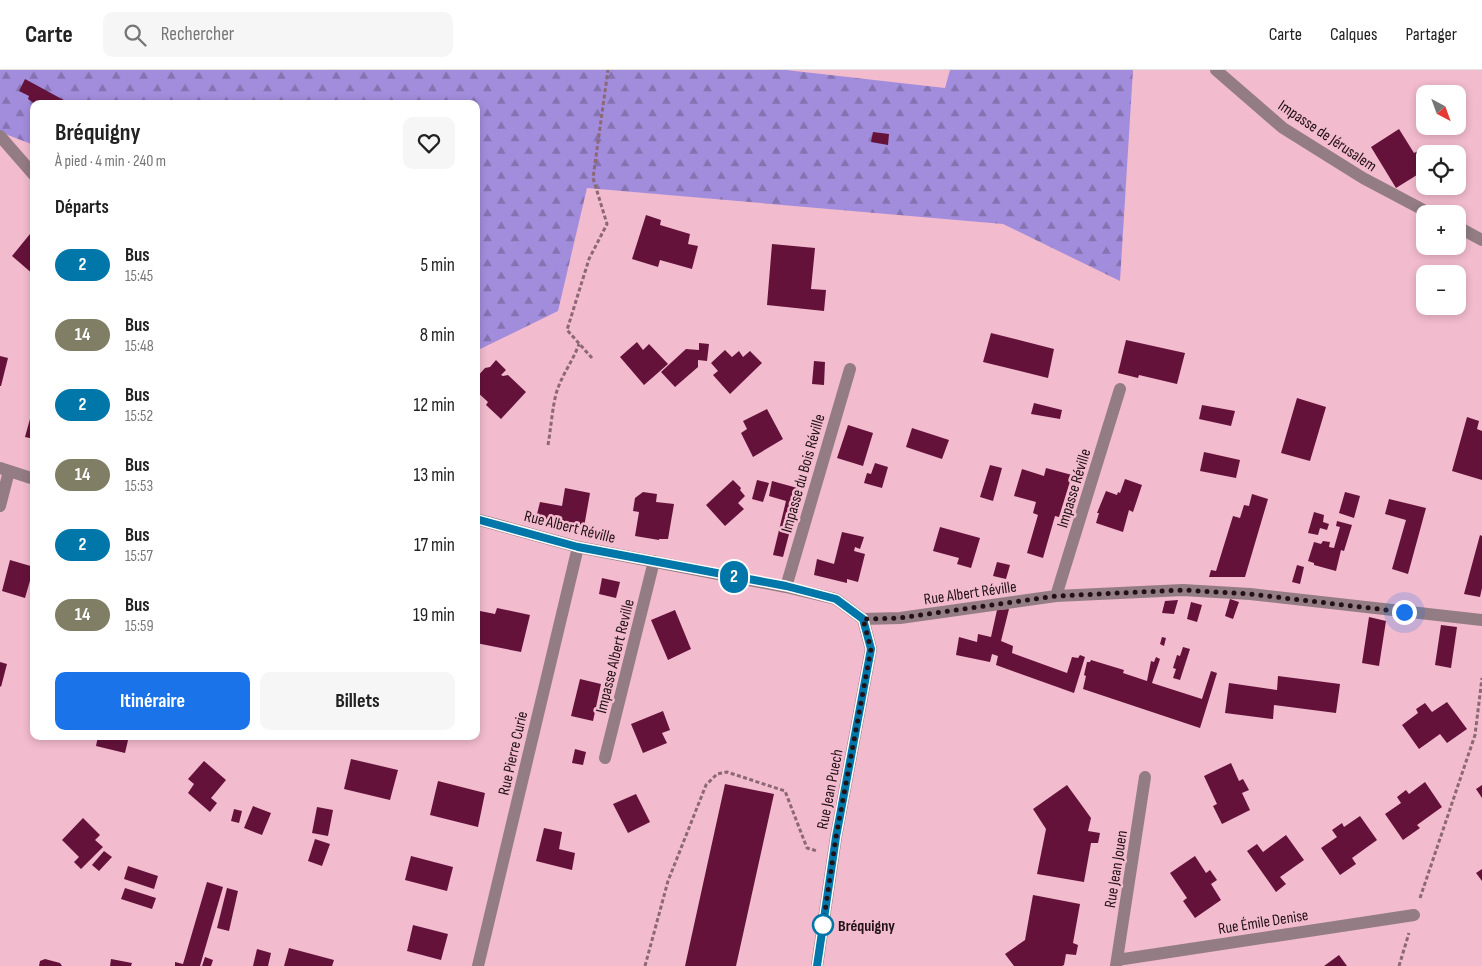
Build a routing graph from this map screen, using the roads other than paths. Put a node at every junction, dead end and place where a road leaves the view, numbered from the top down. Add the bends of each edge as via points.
1 (1216, 70) edge
2 (0, 136) edge
3 (30, 170) edge
4 (1416, 206) edge
5 (1466, 231) edge
6 (1482, 240) edge
7 (850, 368) dead end
8 (1120, 388) dead end
9 (4, 470) edge
10 (30, 478) edge
11 (0, 506) edge
12 (480, 520) edge
13 (578, 547) junction
14 (654, 562) junction
15 (786, 586) junction
16 (1056, 596) junction
17 (863, 619) junction
18 (1482, 620) edge
19 (605, 758) dead end
20 (1145, 777) dead end
21 (1414, 915) road end
22 (1116, 963) edge
23 (478, 966) edge
24 (817, 966) edge

1 - 4 street, Impasse de Jérusalem via 1283,128 1362,178
2 - 3 street
5 - 6 street
7 - 15 street, Impasse du Bois Réville
8 - 16 street, Impasse Réville
9 - 10 street
9 - 11 street
12 - 13 street, Rue Albert Réville
13 - 14 street, Rue Albert Réville
13 - 23 street, Rue Pierre Curie
14 - 15 street, Rue Albert Réville
14 - 19 street, Impasse Albert Reville
15 - 17 street, Rue Albert Réville via 836,599
16 - 17 street, Rue Albert Réville via 900,618
16 - 18 street, Rue Albert Réville via 1183,590 1250,594
17 - 24 street, Rue Jean Puech via 871,649
20 - 22 street, Rue Jean Jouen
21 - 22 street, Rue Émile Denise

